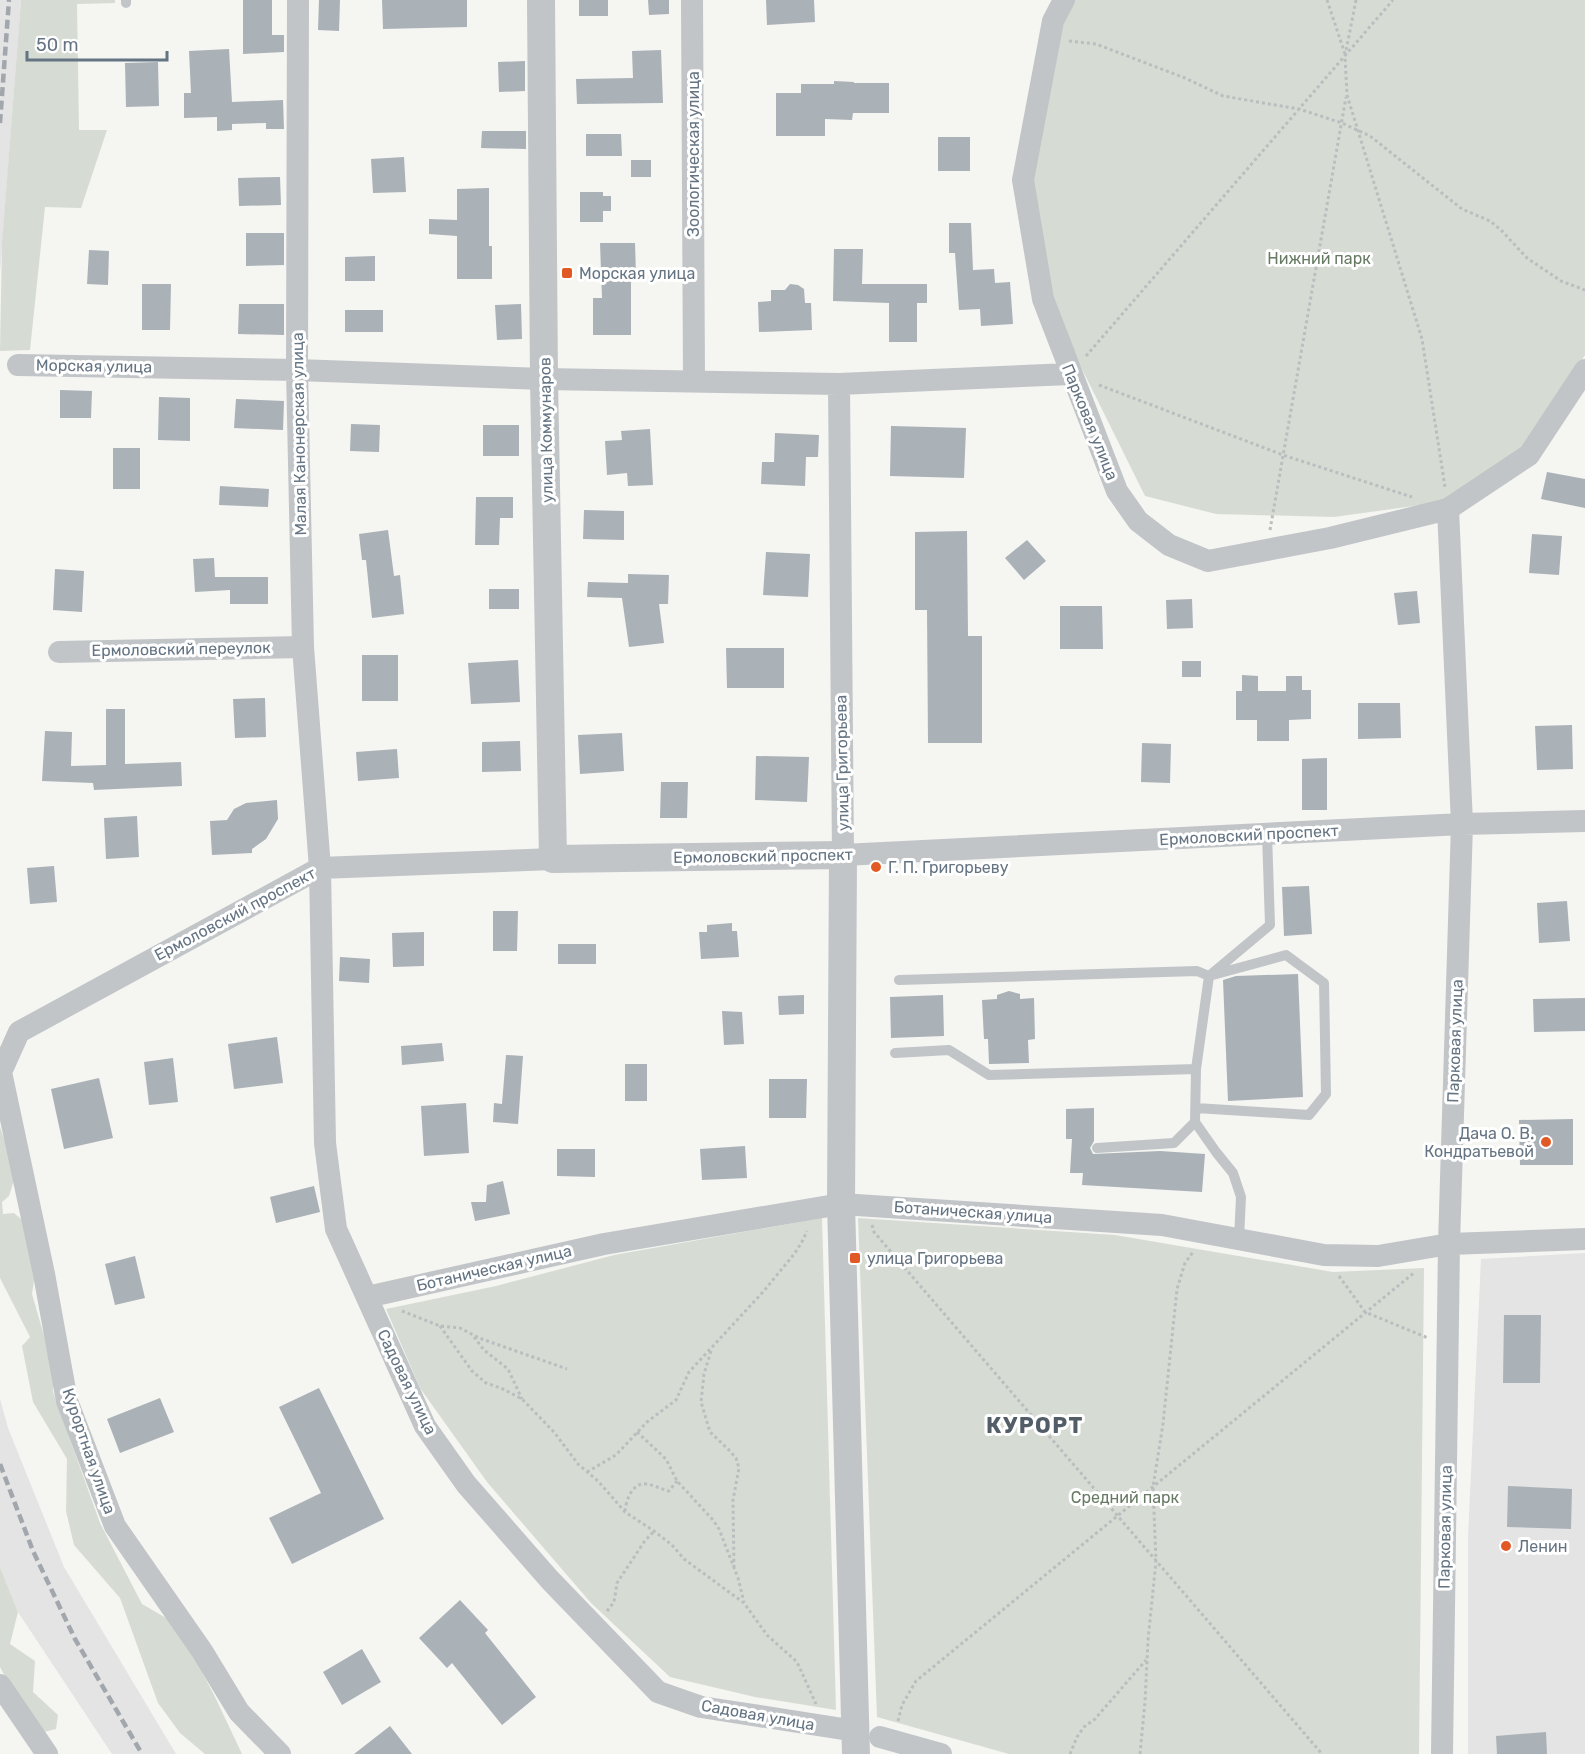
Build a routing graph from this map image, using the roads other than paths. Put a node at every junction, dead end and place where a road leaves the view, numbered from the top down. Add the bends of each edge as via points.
1 (298, 0) edge
2 (541, 0) edge
3 (692, 0) edge
4 (1064, 0) edge
5 (18, 365) dead end
6 (297, 370) junction
7 (1585, 370) edge
8 (1070, 374) junction
9 (544, 379) junction
10 (694, 381) junction
11 (839, 384) junction
12 (1448, 508) junction
13 (303, 647) junction
14 (59, 652) dead end
15 (1585, 821) edge
16 (1462, 824) junction
17 (1267, 834) junction
18 (843, 855) junction
19 (553, 859) junction
20 (320, 868) junction
21 (1209, 976) junction
22 (899, 980) dead end
23 (19, 1032) joint
24 (895, 1053) dead end
25 (1196, 1069) junction
26 (1196, 1108) junction
27 (1195, 1122) junction
28 (1097, 1148) dead end
29 (854, 1205) junction
30 (1239, 1239) junction
31 (1585, 1239) edge
32 (1449, 1244) junction
33 (367, 1297) junction
34 (0, 1685) edge
35 (871, 1741) edge
36 (46, 1754) edge
37 (280, 1754) edge
38 (940, 1754) edge
39 (1443, 1754) edge

1 - 6 street, Малая Канонерская улица
2 - 9 street, улица Коммунаров
3 - 10 street, Зоологическая улица
4 - 8 street, Парковая улица via 1053,21 1023,180 1043,299
5 - 6 street, Морская улица
6 - 9 street, Морская улица
6 - 13 street, Малая Канонерская улица
7 - 12 street, Парковая улица via 1529,455
8 - 11 street, Морская улица
8 - 12 street, Парковая улица via 1117,491 1138,521 1169,545 1208,561 1330,538
9 - 10 street, Морская улица
9 - 19 street, улица Коммунаров
10 - 11 street, Морская улица
11 - 18 street, улица Григорьева
12 - 16 street, Парковая улица
13 - 14 street, Ермоловский переулок
13 - 20 street, Малая Канонерская улица
15 - 16 street, Ермоловский проспект
16 - 17 street, Ермоловский проспект
16 - 32 street, Парковая улица
17 - 18 street, Ермоловский проспект
17 - 21 lane via 1270,925
18 - 19 street, Ермоловский проспект
18 - 29 street, улица Григорьева
19 - 20 street, Ермоловский проспект
20 - 23 street, Ермоловский проспект
20 - 33 street, Садовая улица via 325,1143 336,1229
21 - 22 lane via 1197,971
21 - 25 lane
21 - 26 lane via 1286,955 1324,983 1326,1094 1309,1115
23 - 37 street, Курортная улица via 1,1072 68,1401 115,1526 202,1651 239,1712
24 - 25 lane via 950,1050 989,1075
25 - 26 lane
26 - 27 lane
27 - 28 lane via 1174,1143
27 - 30 lane via 1233,1173 1241,1197
29 - 30 street, Ботаническая улица via 1162,1225
29 - 33 street, Ботаническая улица via 604,1244
29 - 35 street, улица Григорьева
30 - 32 street, Ботаническая улица via 1324,1255 1378,1256
31 - 32 street, Ботаническая улица
32 - 39 street, Парковая улица
33 - 35 street, Садовая улица via 425,1426 466,1484 550,1580 658,1692 701,1707 828,1726
34 - 36 street
35 - 38 street, Садовая улица

